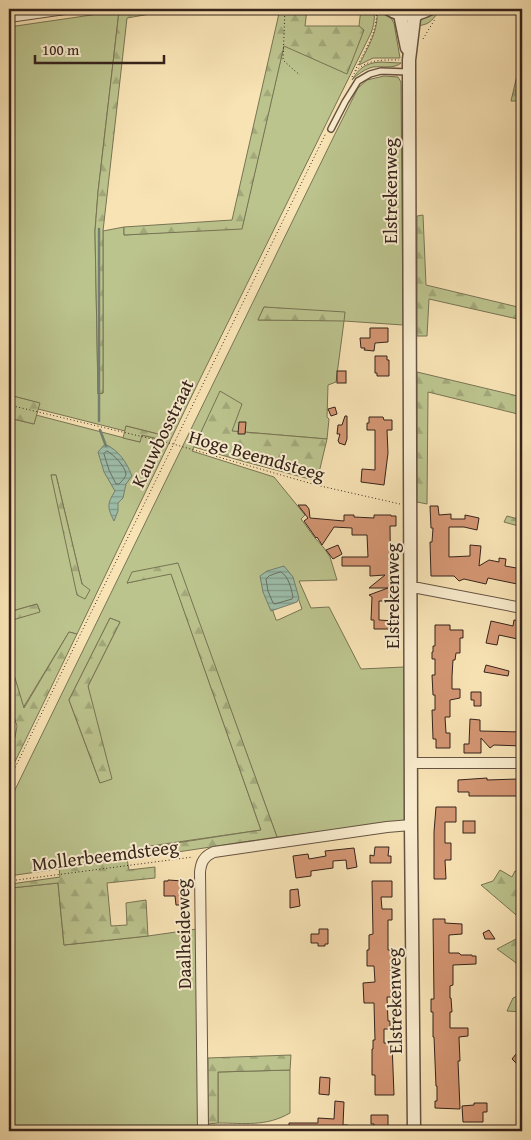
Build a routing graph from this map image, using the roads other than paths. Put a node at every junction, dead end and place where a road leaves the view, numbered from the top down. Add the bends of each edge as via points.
1 (65, 9) edge
2 (429, 9) edge
3 (395, 11) edge
4 (416, 14) junction
5 (9, 17) edge
6 (409, 66) junction
7 (330, 128) road end
8 (410, 588) junction
9 (522, 608) edge
10 (412, 763) junction
11 (522, 763) edge
12 (411, 825) junction
13 (203, 1131) edge
14 (414, 1131) edge

1 - 5 street
2 - 4 street
3 - 4 street
3 - 6 street, Elstrekenweg via 404,28
4 - 6 street, Elstrekenweg
6 - 7 lane via 370,74 358,81
6 - 8 street, Elstrekenweg
8 - 9 street
8 - 10 street, Elstrekenweg
10 - 11 street
10 - 12 street, Elstrekenweg
12 - 13 street, Daalheideweg via 214,852 203,859 200,865
12 - 14 street, Elstrekenweg

